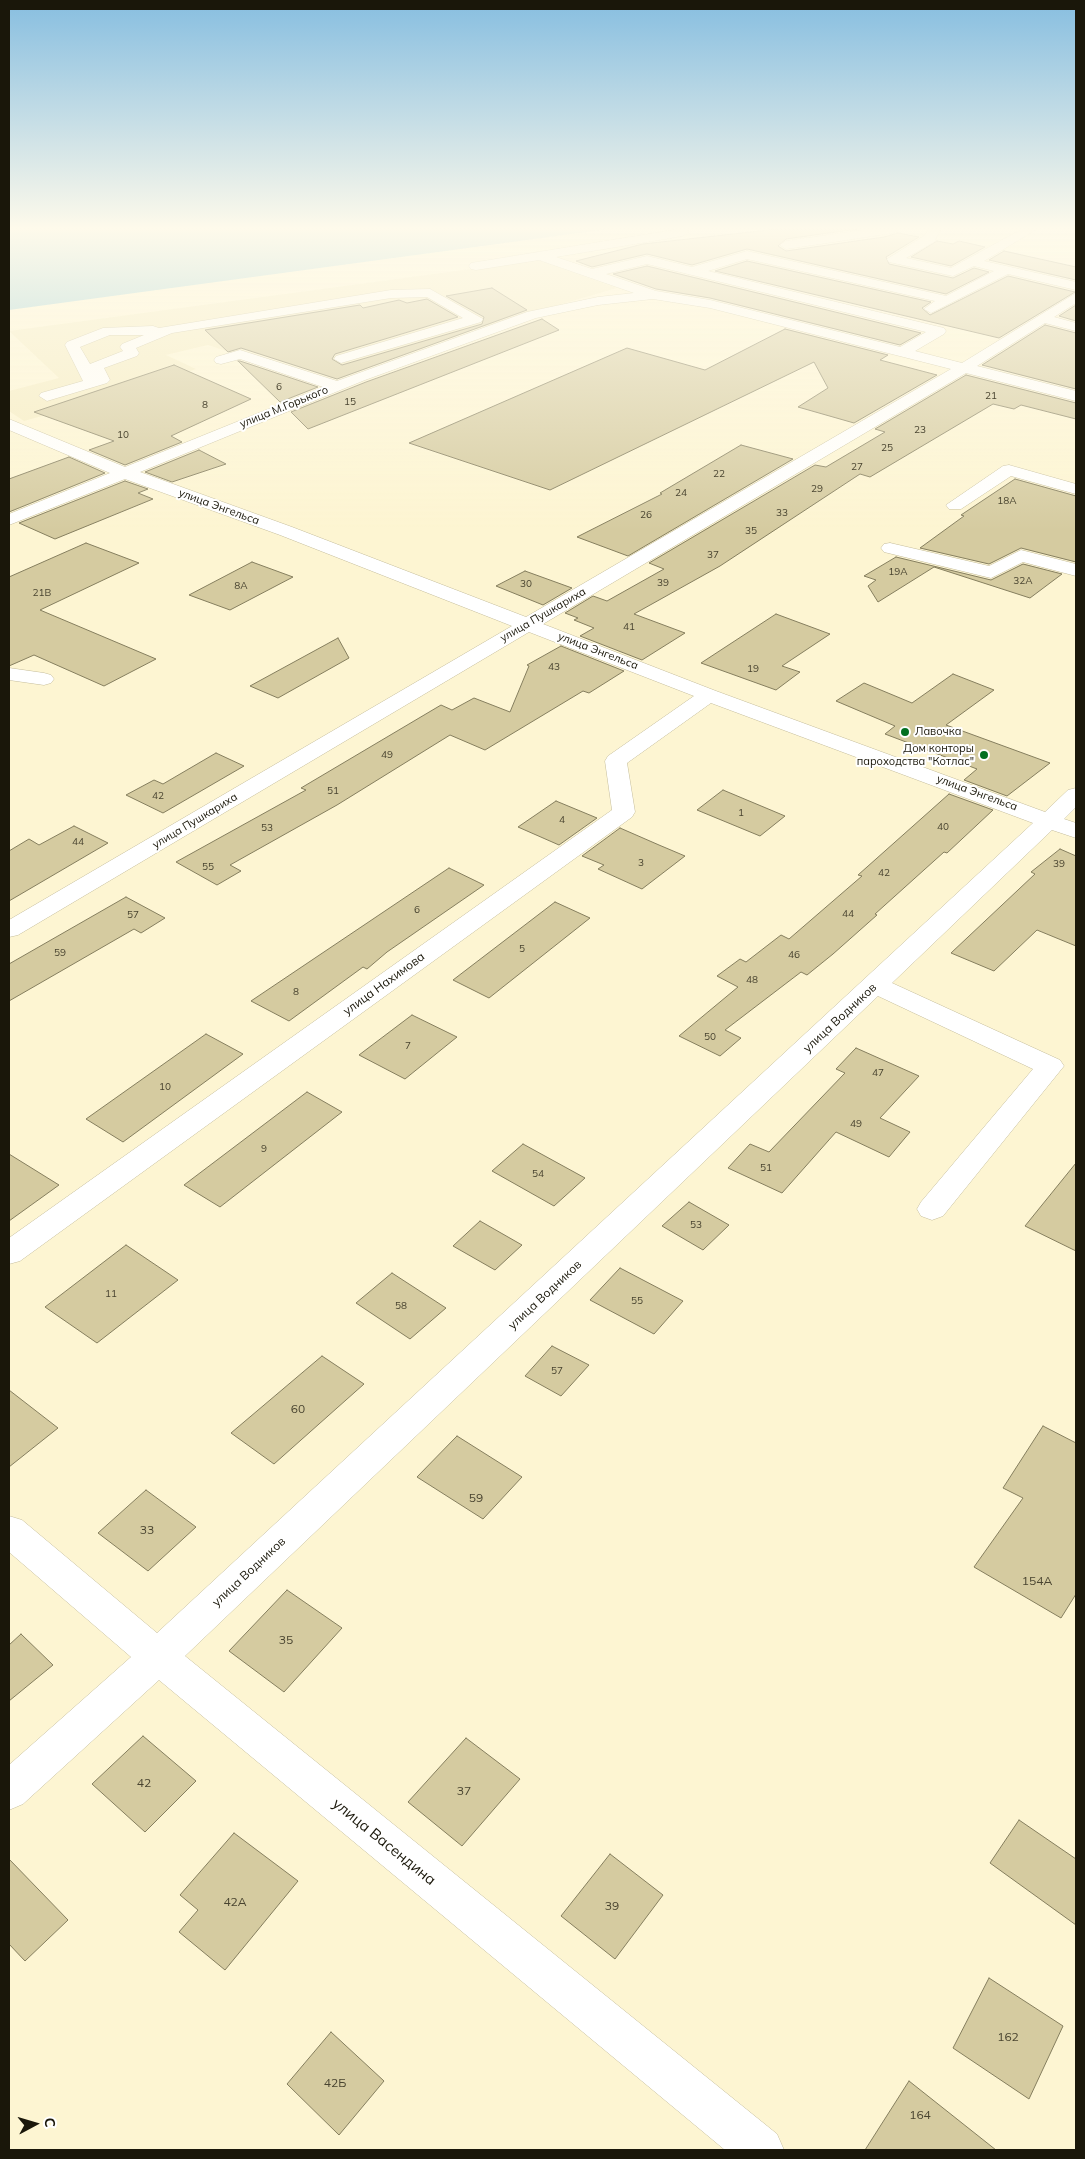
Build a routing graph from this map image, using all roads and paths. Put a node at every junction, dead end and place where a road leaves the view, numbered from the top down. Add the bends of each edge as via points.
1 (146, 330) edge
2 (167, 330) edge
3 (432, 330) edge
4 (492, 330) edge
5 (813, 330) edge
6 (931, 330) edge
7 (1024, 330) edge
8 (902, 352) junction
9 (341, 359) dead end
10 (221, 360) dead end
11 (964, 368) junction
12 (92, 383) junction
13 (336, 386) junction
14 (47, 396) dead end
15 (1076, 396) edge
16 (9, 424) edge
17 (123, 472) junction
18 (1076, 489) edge
19 (955, 505) dead end
20 (9, 520) edge
21 (890, 548) dead end
22 (1076, 570) edge
23 (528, 624) junction
24 (9, 674) edge
25 (44, 679) dead end
26 (709, 695) junction
27 (1076, 795) edge
28 (1063, 826) edge
29 (9, 930) edge
30 (876, 985) junction
31 (932, 1209) dead end
32 (9, 1253) edge
33 (9, 1531) edge
34 (158, 1657) junction
35 (9, 1791) edge
36 (761, 2150) edge

1 - 12 street via 108,331 72,345
2 - 12 street via 126,347 132,353 96,366 102,380
3 - 9 street via 416,338
4 - 13 street, улица М.Горького
5 - 8 street
6 - 8 street via 939,332
7 - 11 street, улица Пушкариха
8 - 11 street
10 - 13 street via 240,354
11 - 15 street
11 - 23 street, улица Пушкариха
12 - 14 street
13 - 17 street, улица М.Горького
16 - 17 street, улица Энгельса
17 - 20 street, улица М.Горького
17 - 23 street, улица Энгельса
18 - 19 street via 1009,470
21 - 22 street via 990,572 1021,556
23 - 26 street, улица Энгельса
23 - 29 street, улица Пушкариха
24 - 25 street
26 - 28 street, улица Энгельса
26 - 32 street, улица Нахимова via 616,761 624,812
27 - 28 street, улица Водников
28 - 30 street, улица Водников
30 - 31 street via 1050,1066
30 - 34 street, улица Водников
33 - 34 street, улица Васендина
34 - 35 street, улица Водников
34 - 36 street, улица Васендина

